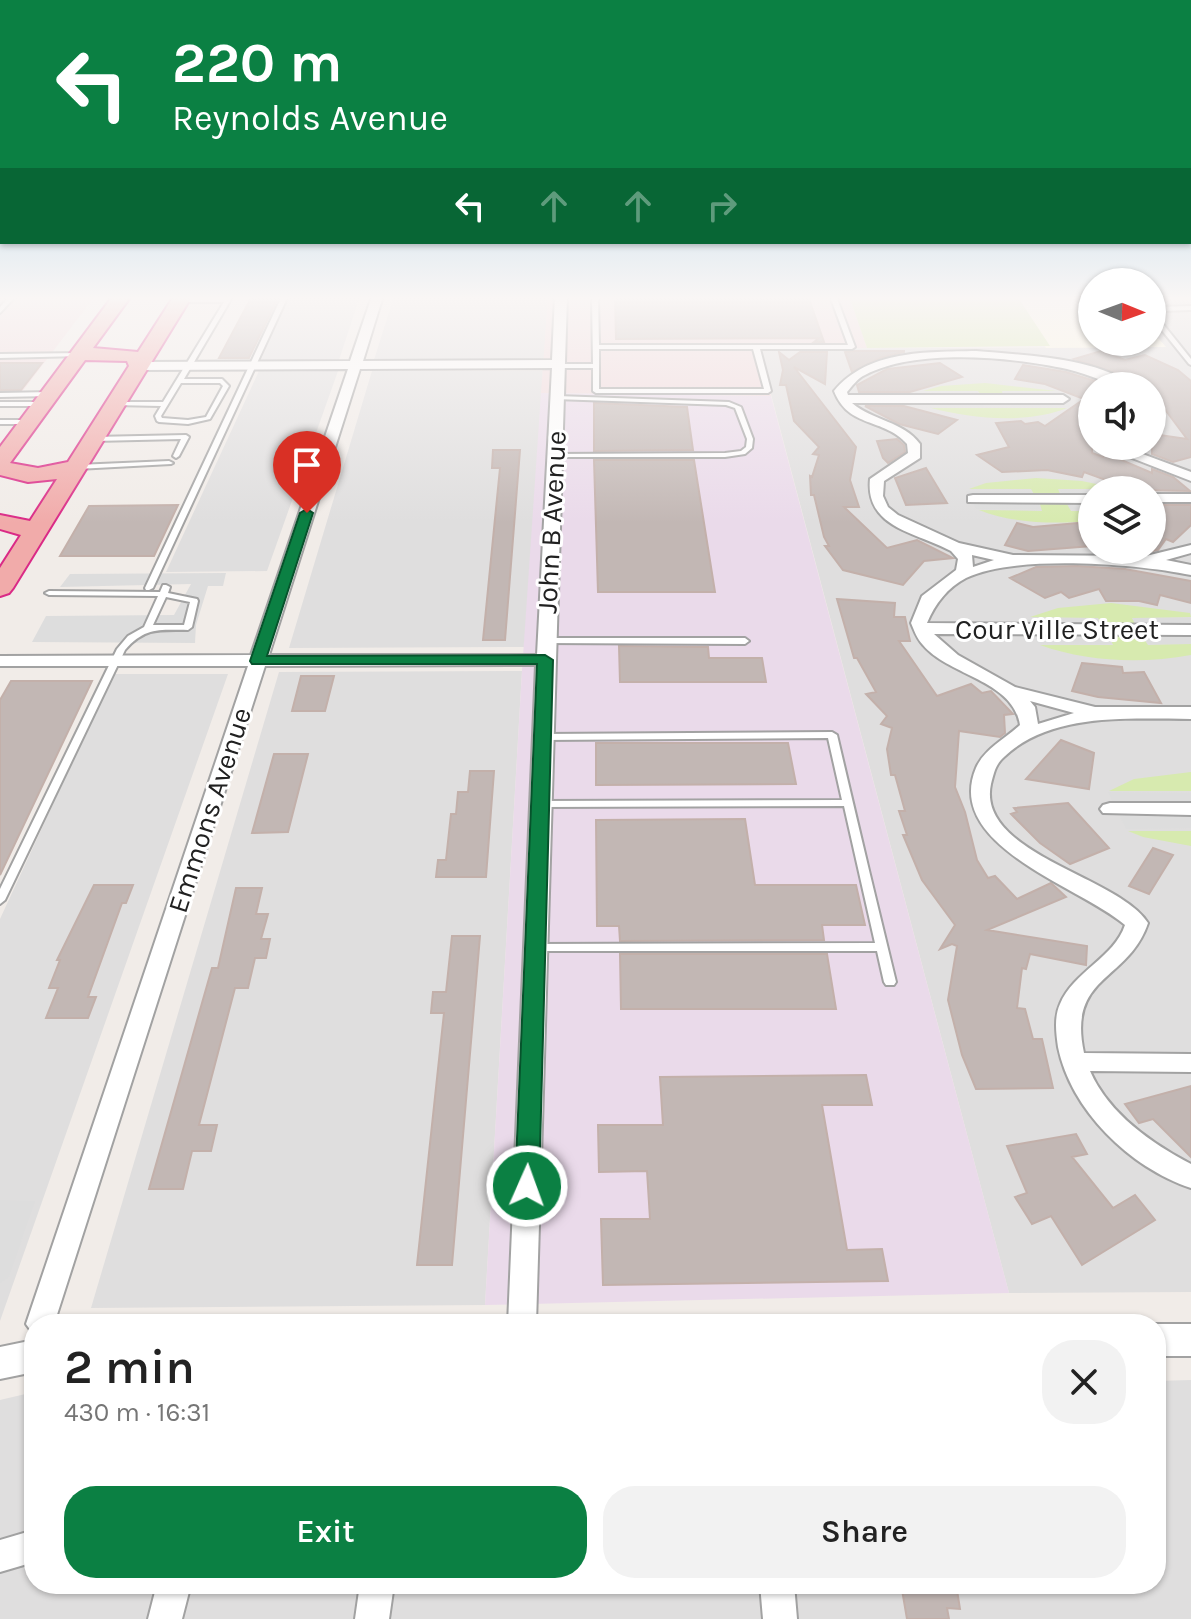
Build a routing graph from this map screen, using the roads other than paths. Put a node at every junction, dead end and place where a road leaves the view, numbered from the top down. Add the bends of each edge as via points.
1 (67, 372) edge
2 (135, 372) edge
3 (186, 372) edge
4 (250, 372) edge
5 (353, 372) edge
6 (558, 372) edge
7 (596, 372) edge
8 (763, 372) edge
9 (860, 372) edge
10 (179, 381) junction
11 (0, 395) edge
12 (557, 398) junction
13 (841, 399) junction
14 (1063, 399) dead end
15 (0, 404) edge
16 (115, 404) junction
17 (166, 404) junction
18 (41, 407) junction
19 (0, 422) edge
20 (94, 439) junction
21 (8, 440) edge
22 (176, 456) dead end
23 (554, 456) junction
24 (1145, 460) edge
25 (0, 463) edge
26 (169, 463) dead end
27 (75, 467) junction
28 (1191, 477) edge
29 (1166, 498) edge
30 (1191, 498) edge
31 (973, 499) dead end
32 (1078, 499) edge
33 (0, 522) edge
34 (34, 533) junction
35 (956, 547) junction
36 (1190, 549) edge
37 (1166, 556) edge
38 (1013, 560) junction
39 (1078, 560) edge
40 (1161, 564) edge
41 (1191, 570) edge
42 (948, 582) junction
43 (0, 588) edge
44 (149, 588) dead end
45 (164, 591) junction
46 (49, 593) dead end
47 (148, 628) junction
48 (922, 629) junction
49 (1191, 630) edge
50 (745, 641) dead end
51 (546, 650) junction
52 (0, 661) edge
53 (115, 661) junction
54 (258, 661) junction
55 (1011, 691) junction
56 (1094, 713) junction
57 (1191, 713) edge
58 (1020, 736) junction
59 (543, 737) junction
60 (849, 803) junction
61 (540, 804) junction
62 (1110, 809) dead end
63 (1191, 809) edge
64 (1, 894) edge
65 (883, 947) junction
66 (535, 948) junction
67 (890, 982) dead end
68 (1073, 1062) junction
69 (1191, 1063) edge
70 (1191, 1177) edge
71 (43, 1314) edge
72 (522, 1314) edge
73 (1166, 1340) edge
74 (1191, 1340) edge
75 (24, 1358) edge
76 (0, 1363) edge
77 (24, 1547) edge
78 (0, 1556) edge
79 (171, 1594) edge
80 (376, 1594) edge
81 (778, 1594) edge
82 (165, 1619) edge
83 (372, 1619) edge
84 (780, 1619) edge

1 - 18 highway
2 - 16 highway
3 - 10 lane
4 - 44 lane
5 - 54 street, Emmons Avenue
6 - 12 street, John B Avenue
7 - 8 lane via 596,391 768,391
9 - 13 street via 841,387
10 - 17 lane
10 - 17 lane via 222,381 226,386 214,411 200,421 159,420
11 - 18 lane
12 - 23 street, John B Avenue
12 - 23 lane via 727,403 738,407 750,439 743,453 725,455
13 - 14 street
13 - 35 street via 864,419 913,441 915,455 877,479 878,503 888,514
15 - 18 lane
16 - 17 lane
16 - 20 highway
18 - 19 lane
18 - 21 highway
20 - 22 lane via 186,437
20 - 27 highway
21 - 25 highway
23 - 51 street, John B Avenue
24 - 28 street
25 - 27 highway via 18,474 38,476
26 - 27 lane
27 - 34 highway
29 - 30 street
31 - 32 street
33 - 34 highway
34 - 43 highway
35 - 38 street
35 - 42 street via 967,565
36 - 37 street
38 - 39 street
38 - 42 street
40 - 41 street
42 - 48 street via 924,602
45 - 46 lane
45 - 47 lane
45 - 47 lane via 193,600 189,626
47 - 53 lane via 126,643
48 - 49 street, Cour Ville Street
48 - 55 street via 952,660
50 - 51 lane
51 - 54 street
51 - 59 street, John B Avenue
52 - 53 street
53 - 54 street
53 - 64 lane
54 - 71 street, Emmons Avenue
55 - 56 street
55 - 58 street via 1025,701 1032,718
56 - 57 street
56 - 58 street
58 - 68 street via 983,771 980,791 991,822 1018,850 1137,923 1135,936 1072,1002 1068,1022
59 - 60 lane via 832,735
59 - 61 street, John B Avenue
60 - 61 lane
60 - 65 lane
61 - 66 street, John B Avenue
62 - 63 street
65 - 66 lane
65 - 67 lane
66 - 72 street, John B Avenue
68 - 69 street
68 - 70 street via 1093,1103 1133,1139
73 - 74 street
75 - 76 street
77 - 78 street
79 - 82 street
80 - 83 street
81 - 84 street

